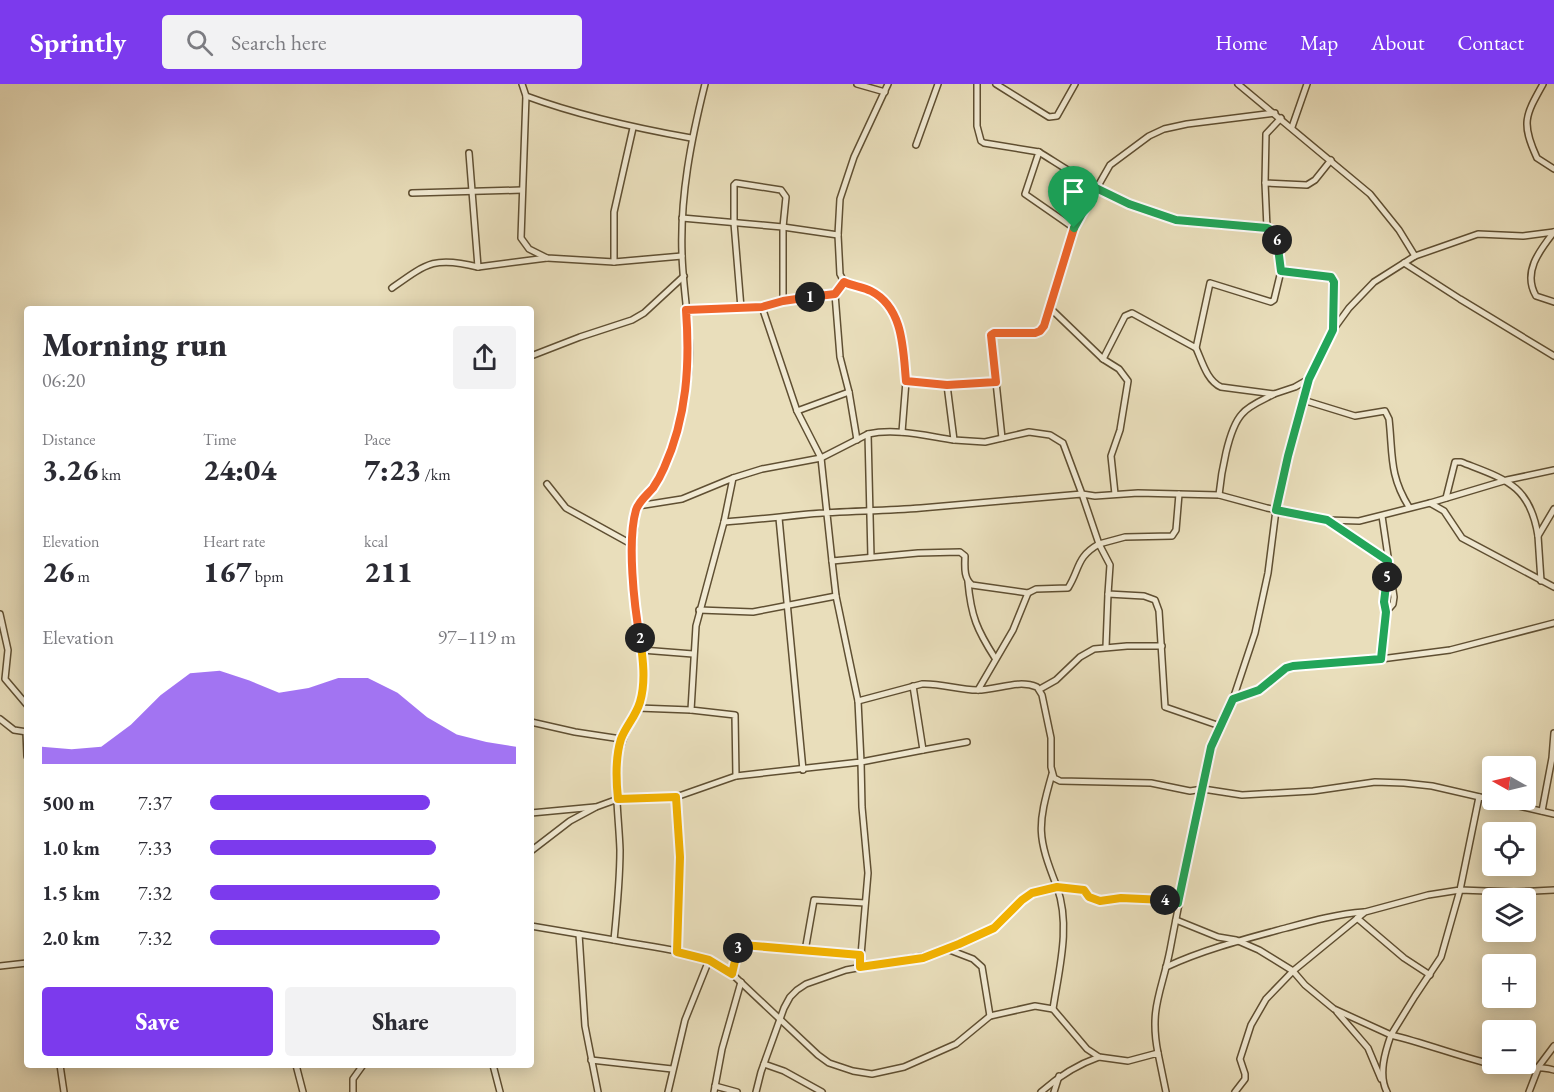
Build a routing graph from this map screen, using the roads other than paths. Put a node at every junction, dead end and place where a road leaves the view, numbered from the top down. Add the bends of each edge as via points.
1 (522, 84) edge
2 (705, 84) edge
3 (857, 84) edge
4 (888, 84) edge
5 (938, 84) edge
6 (977, 84) edge
7 (996, 84) edge
8 (1075, 84) edge
9 (1238, 84) edge
10 (1307, 84) edge
11 (1543, 84) edge
12 (885, 92) junction
13 (526, 96) junction
14 (1275, 113) junction
15 (1281, 118) junction
16 (1292, 127) junction
17 (633, 128) junction
18 (691, 138) junction
19 (916, 144) dead end
20 (1039, 152) junction
21 (470, 153) dead end
22 (1331, 160) junction
23 (1554, 169) edge
24 (1265, 183) junction
25 (1096, 188) junction
26 (522, 190) junction
27 (473, 191) junction
28 (412, 193) dead end
29 (682, 218) junction
30 (734, 223) junction
31 (783, 227) junction
32 (1074, 228) junction
33 (1267, 228) junction
34 (838, 235) junction
35 (682, 256) junction
36 (1414, 256) junction
37 (547, 258) junction
38 (614, 262) junction
39 (1404, 263) junction
40 (478, 267) junction
41 (1281, 271) junction
42 (684, 276) junction
43 (844, 282) junction
44 (392, 288) dead end
45 (835, 294) junction
46 (783, 301) junction
47 (1554, 302) edge
48 (762, 307) junction
49 (1049, 307) junction
50 (741, 308) junction
51 (686, 310) junction
52 (1333, 330) junction
53 (1196, 348) junction
54 (534, 355) edge
55 (1554, 356) edge
56 (1103, 359) junction
57 (1309, 379) junction
58 (906, 381) junction
59 (996, 382) junction
60 (947, 385) junction
61 (849, 392) junction
62 (1274, 394) junction
63 (1303, 400) junction
64 (797, 411) junction
65 (902, 432) junction
66 (868, 434) junction
67 (1002, 438) junction
68 (857, 440) junction
69 (954, 440) junction
70 (821, 458) junction
71 (1554, 470) edge
72 (733, 478) junction
73 (1507, 480) junction
74 (547, 484) dead end
75 (1082, 494) junction
76 (1115, 494) junction
77 (1179, 494) junction
78 (1219, 495) junction
79 (1446, 498) junction
80 (1430, 503) junction
81 (638, 506) junction
82 (1408, 507) junction
83 (1554, 509) edge
84 (1276, 510) junction
85 (869, 511) junction
86 (825, 513) junction
87 (1382, 516) junction
88 (779, 518) junction
89 (1327, 520) junction
90 (724, 522) junction
91 (1538, 536) junction
92 (1099, 544) junction
93 (633, 545) junction
94 (871, 557) junction
95 (832, 561) junction
96 (1389, 564) junction
97 (1541, 581) junction
98 (968, 582) junction
99 (1554, 587) edge
100 (1028, 593) junction
101 (1108, 594) junction
102 (836, 596) junction
103 (788, 606) junction
104 (699, 610) junction
105 (1386, 612) junction
106 (0, 614) edge
107 (1554, 623) edge
108 (1162, 646) junction
109 (1106, 647) junction
110 (642, 650) junction
111 (693, 654) junction
112 (995, 658) junction
113 (1381, 659) junction
114 (913, 686) junction
115 (1040, 689) junction
116 (978, 690) junction
117 (1233, 699) junction
118 (24, 701) edge
119 (858, 701) junction
120 (638, 708) junction
121 (691, 710) junction
122 (0, 719) edge
123 (534, 723) edge
124 (1220, 726) junction
125 (24, 732) edge
126 (1554, 733) edge
127 (621, 739) junction
128 (967, 742) dead end
129 (923, 750) junction
130 (861, 762) junction
131 (803, 770) junction
132 (1053, 771) junction
133 (736, 776) junction
134 (1203, 789) junction
135 (676, 797) junction
136 (1479, 797) junction
137 (618, 799) junction
138 (596, 807) junction
139 (1542, 811) junction
140 (534, 813) edge
141 (1554, 814) edge
142 (534, 849) edge
143 (1057, 887) junction
144 (1460, 890) junction
145 (1554, 890) edge
146 (865, 903) junction
147 (1178, 903) junction
148 (1365, 912) junction
149 (1357, 918) junction
150 (1176, 920) junction
151 (534, 926) edge
152 (579, 934) junction
153 (614, 940) junction
154 (1236, 940) junction
155 (947, 949) junction
156 (805, 951) junction
157 (677, 952) junction
158 (860, 955) junction
159 (709, 960) junction
160 (24, 963) edge
161 (0, 966) edge
162 (860, 967) junction
163 (1166, 967) junction
164 (1293, 971) junction
165 (732, 974) junction
166 (1430, 975) junction
167 (741, 982) junction
168 (1053, 1009) junction
169 (1334, 1009) junction
170 (990, 1016) junction
171 (781, 1018) junction
172 (1391, 1035) junction
173 (1554, 1046) edge
174 (1158, 1053) junction
175 (1099, 1057) junction
176 (591, 1060) junction
177 (764, 1064) junction
178 (1539, 1066) junction
179 (60, 1068) edge
180 (297, 1068) edge
181 (361, 1068) edge
182 (494, 1068) edge
183 (672, 1069) junction
184 (1554, 1070) edge
185 (1059, 1077) junction
186 (1383, 1084) junction
187 (715, 1089) edge
188 (64, 1092) edge
189 (303, 1092) edge
190 (353, 1092) edge
191 (500, 1092) edge
192 (598, 1092) edge
193 (668, 1092) edge
194 (737, 1092) edge
195 (756, 1092) edge
196 (822, 1092) edge
197 (1041, 1092) edge
198 (1054, 1092) edge
199 (1166, 1092) edge
200 (1234, 1092) edge
201 (1387, 1092) edge
202 (1529, 1092) edge

1 - 13 street
2 - 18 street
3 - 12 street
4 - 12 street
5 - 19 street
6 - 20 street via 981,141
7 - 8 street via 1053,118
9 - 14 street
10 - 16 street
11 - 23 street via 1528,109 1527,126 1537,158
12 - 34 street via 848,173 840,199
13 - 17 street
13 - 26 street
14 - 15 street
14 - 25 street via 1164,129 1110,165
15 - 16 street
15 - 24 street via 1266,134
16 - 22 street
17 - 18 street
17 - 38 street via 614,212
18 - 29 street
20 - 25 street
20 - 32 street via 1025,194
21 - 27 street
22 - 24 street via 1306,185
22 - 36 street via 1370,194
24 - 33 street
25 - 32 street
25 - 33 street via 1176,220
26 - 27 street
26 - 37 street via 521,238 529,249
27 - 28 street
27 - 40 street
29 - 30 street
29 - 35 street
30 - 31 street
30 - 31 street via 736,183 784,192
30 - 50 street
31 - 34 street
31 - 46 street
32 - 49 street
33 - 41 street via 1276,235
34 - 43 street
35 - 38 street
35 - 42 street
36 - 39 street
36 - 47 street via 1478,234 1523,236 1554,232 1533,261 1532,290 1536,296
37 - 38 street
37 - 40 street
39 - 52 street via 1374,282
39 - 55 street
40 - 44 street via 449,261 432,263
41 - 52 street via 1334,279
41 - 53 street via 1274,300 1270,302 1210,283
42 - 51 street
42 - 54 street via 632,320
43 - 45 street
43 - 58 street via 873,292 890,307 900,332
45 - 46 street
45 - 61 street via 840,357
46 - 48 street
48 - 50 street
48 - 64 street
49 - 56 street
49 - 59 street via 1040,331 991,335
50 - 51 street
51 - 81 street via 688,375 681,414 665,466
52 - 57 street
53 - 56 street via 1132,313 1125,316
53 - 62 street via 1217,386
56 - 76 street via 1119,369 1128,381 1120,430 1111,456
57 - 62 street
57 - 63 street
58 - 60 street
58 - 65 street
59 - 60 street
59 - 67 street
60 - 69 street
61 - 64 street
61 - 68 street
62 - 78 street via 1242,413 1236,424
63 - 82 street via 1355,416 1385,411 1394,478
63 - 84 street
64 - 70 street
65 - 66 street
65 - 69 street
66 - 68 street
66 - 85 street
67 - 69 street via 985,442
67 - 75 street via 1039,432 1057,438 1066,449
68 - 70 street
70 - 72 street
70 - 86 street
71 - 73 street
72 - 81 street via 682,499
72 - 90 street
73 - 79 street
73 - 79 street via 1455,462
73 - 91 street via 1528,502
74 - 93 street via 566,508
75 - 76 street
75 - 85 street
75 - 92 street
76 - 77 street
77 - 78 street
77 - 92 street via 1172,536 1136,536
78 - 84 street
79 - 80 street
80 - 82 street
80 - 97 street via 1444,511 1462,538
81 - 93 street
82 - 87 street
83 - 91 street
84 - 89 street
84 - 117 street via 1262,605
85 - 86 street
85 - 94 street
86 - 88 street
86 - 95 street
87 - 89 street via 1359,521
87 - 96 street
88 - 90 street
88 - 103 street
89 - 96 street
90 - 104 street
91 - 97 street
92 - 100 street via 1079,561 1068,588
92 - 101 street via 1111,568
93 - 110 street
94 - 95 street
94 - 98 street via 960,552 965,556
95 - 102 street
96 - 105 street
96 - 105 street via 1394,597
97 - 99 street
98 - 100 street
98 - 112 street via 975,625
100 - 112 street via 1013,630
101 - 108 street via 1155,600 1160,611
101 - 109 street
102 - 103 street
102 - 119 street
103 - 104 street via 744,612
103 - 131 street
104 - 111 street
105 - 113 street
106 - 118 street via 8,650 5,679
107 - 113 street via 1470,645
108 - 109 street
108 - 124 street via 1165,707
109 - 115 street via 1086,652 1056,680
110 - 111 street
110 - 120 street via 644,681
111 - 121 street
112 - 116 street
113 - 117 street via 1293,666 1259,690
114 - 116 street via 931,683
114 - 119 street
114 - 129 street
115 - 116 street via 1025,683
115 - 132 street via 1051,738
117 - 124 street
119 - 130 street
120 - 121 street
120 - 127 street
121 - 133 street via 735,716
122 - 125 street via 14,730
123 - 127 street
124 - 134 street via 1211,747
126 - 139 street
127 - 137 street via 616,775
128 - 129 street
129 - 130 street
130 - 131 street
130 - 146 street via 868,868
131 - 133 street
132 - 134 street via 1054,778 1060,781 1122,781 1190,791
132 - 143 street via 1042,809 1041,837
133 - 135 street
134 - 136 street via 1242,795 1276,794 1404,783
134 - 147 street
135 - 137 street
135 - 157 street via 680,857
136 - 139 street
136 - 144 street
137 - 138 street
137 - 153 street
138 - 140 street
138 - 142 street
139 - 141 street
143 - 147 street via 1084,890 1100,901 1153,898
143 - 155 street via 1026,896 994,928
143 - 168 street via 1064,925
144 - 145 street
144 - 148 street
144 - 166 street via 1444,951
146 - 156 street via 814,900
146 - 158 street
147 - 150 street
148 - 149 street
148 - 154 street via 1336,915
149 - 164 street
149 - 166 street
150 - 154 street
150 - 163 street
151 - 152 street
152 - 153 street
152 - 176 street via 582,1000
153 - 157 street
154 - 163 street
154 - 164 street
155 - 162 street via 923,958
155 - 170 street via 982,967
156 - 158 street
156 - 165 street via 743,945 735,954
157 - 159 street
158 - 162 street
159 - 165 street
159 - 183 street via 685,1020
160 - 161 street
162 - 171 street via 821,978 797,990
163 - 174 street via 1155,1010
164 - 169 street
164 - 200 street via 1266,999 1251,1025 1240,1059 1246,1077
165 - 167 street
166 - 172 street
167 - 171 street
167 - 187 street
168 - 170 street via 1035,1006
168 - 175 street via 1087,1049
169 - 172 street
169 - 186 street via 1368,1048
170 - 171 street via 948,1049 904,1067 872,1074 829,1063
171 - 177 street
172 - 178 street via 1498,1066
172 - 186 street
173 - 178 street
174 - 175 street via 1128,1061
174 - 199 street
175 - 185 street
176 - 183 street
176 - 192 street
177 - 195 street
177 - 196 street
178 - 184 street
178 - 202 street
179 - 188 street
180 - 189 street
181 - 190 street via 353,1079
182 - 191 street
183 - 193 street
185 - 197 street
185 - 198 street
186 - 201 street
187 - 194 street

